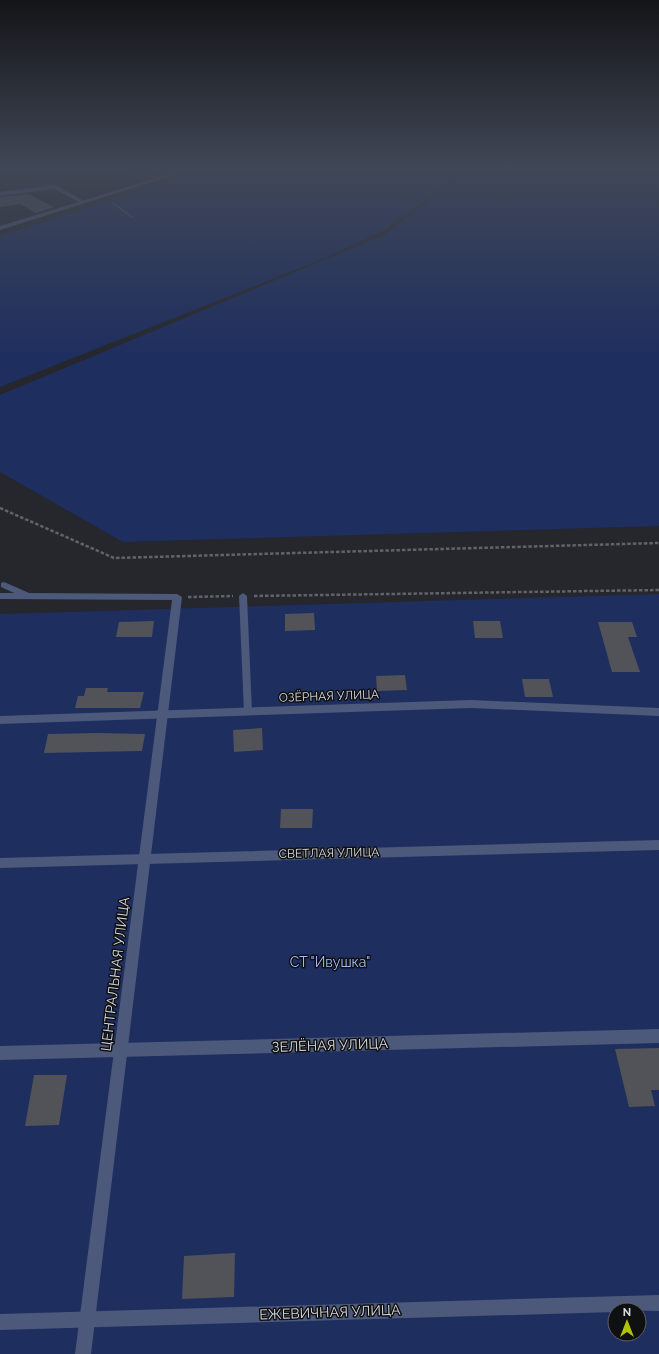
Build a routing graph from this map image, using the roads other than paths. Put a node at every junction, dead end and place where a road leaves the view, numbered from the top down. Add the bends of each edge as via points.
1 (1, 584) edge
2 (0, 596) edge
3 (243, 596) road end
4 (35, 597) junction
5 (248, 712) junction
6 (659, 712) edge
7 (162, 714) junction
8 (0, 720) edge
9 (659, 844) edge
10 (145, 858) junction
11 (0, 863) edge
12 (659, 1036) edge
13 (121, 1051) junction
14 (0, 1053) edge
15 (659, 1303) edge
16 (88, 1319) junction
17 (0, 1322) edge
18 (83, 1354) edge

1 - 4 street
2 - 4 street
3 - 5 lane
4 - 7 street, ЦЕНТРАЛЬНАЯ УЛИЦА via 177,597
5 - 6 street, ОЗЁРНАЯ УЛИЦА via 471,704
5 - 7 street, ОЗЁРНАЯ УЛИЦА
7 - 8 street, ОЗЁРНАЯ УЛИЦА
7 - 10 street, ЦЕНТРАЛЬНАЯ УЛИЦА
9 - 10 street, СВЕТЛАЯ УЛИЦА
10 - 11 street, СВЕТЛАЯ УЛИЦА
10 - 13 street, ЦЕНТРАЛЬНАЯ УЛИЦА
12 - 13 street, ЗЕЛЁНАЯ УЛИЦА
13 - 14 street, ЗЕЛЁНАЯ УЛИЦА
13 - 16 street, ЦЕНТРАЛЬНАЯ УЛИЦА
15 - 16 street, ЕЖЕВИЧНАЯ УЛИЦА
16 - 17 street, ЕЖЕВИЧНАЯ УЛИЦА
16 - 18 street, ЦЕНТРАЛЬНАЯ УЛИЦА

